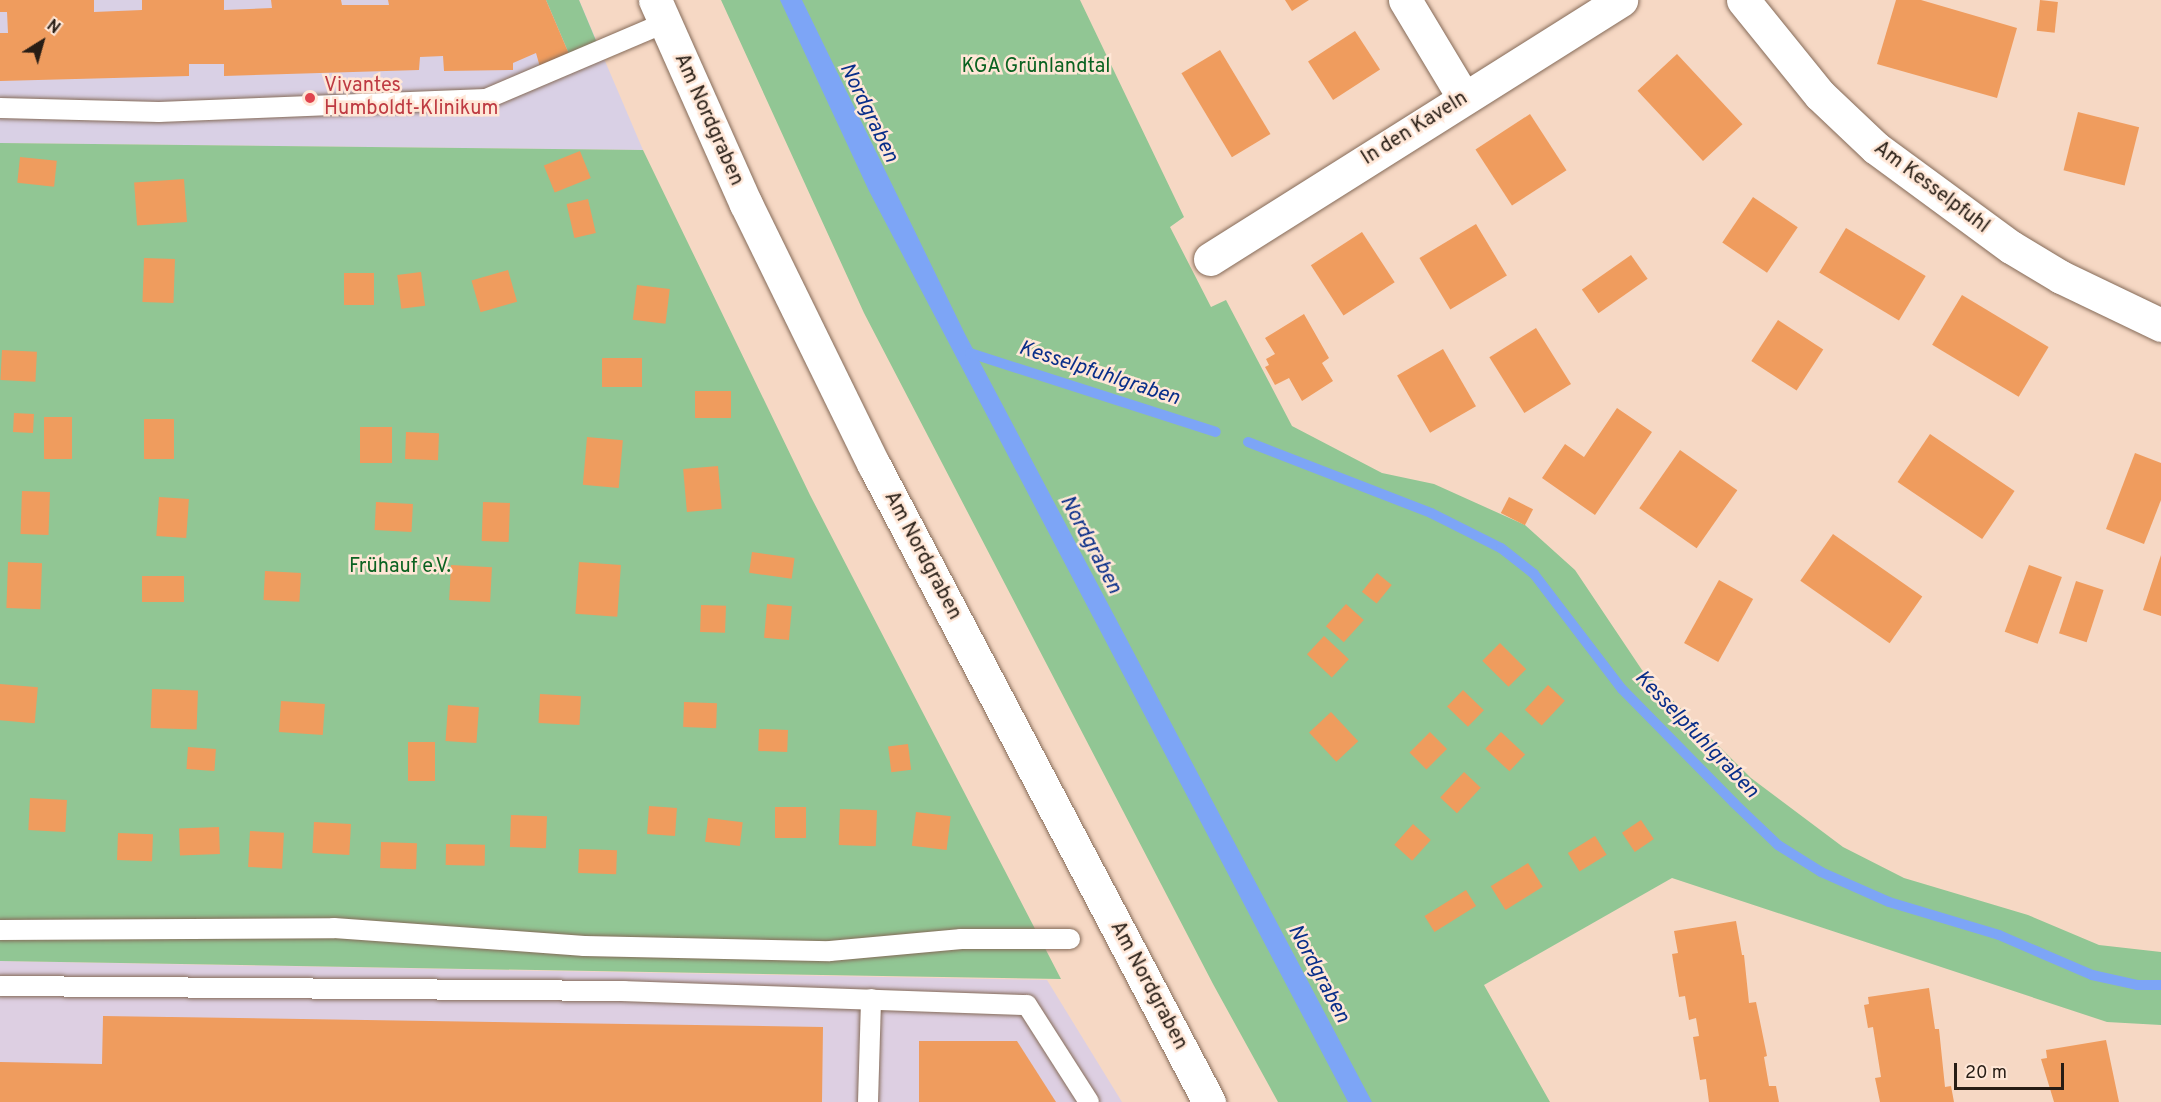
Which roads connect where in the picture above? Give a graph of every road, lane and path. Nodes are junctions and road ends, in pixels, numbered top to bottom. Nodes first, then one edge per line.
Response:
1 (1405, 0) edge
2 (1621, 0) edge
3 (1743, 0) edge
4 (660, 11) edge
5 (1464, 98) junction
6 (0, 108) edge
7 (1210, 259) dead end
8 (2161, 325) edge
9 (0, 930) edge
10 (1070, 939) dead end
11 (0, 986) edge
12 (871, 999) junction
13 (868, 1102) edge
14 (1089, 1102) edge
15 (1209, 1102) edge

1 - 5 street
2 - 5 street, In den Kaveln
3 - 8 street, Am Kesselpfuhl
4 - 6 lane
4 - 15 street, Am Nordgraben
5 - 7 street, In den Kaveln
9 - 10 lane
11 - 12 lane
12 - 13 lane
12 - 14 lane

